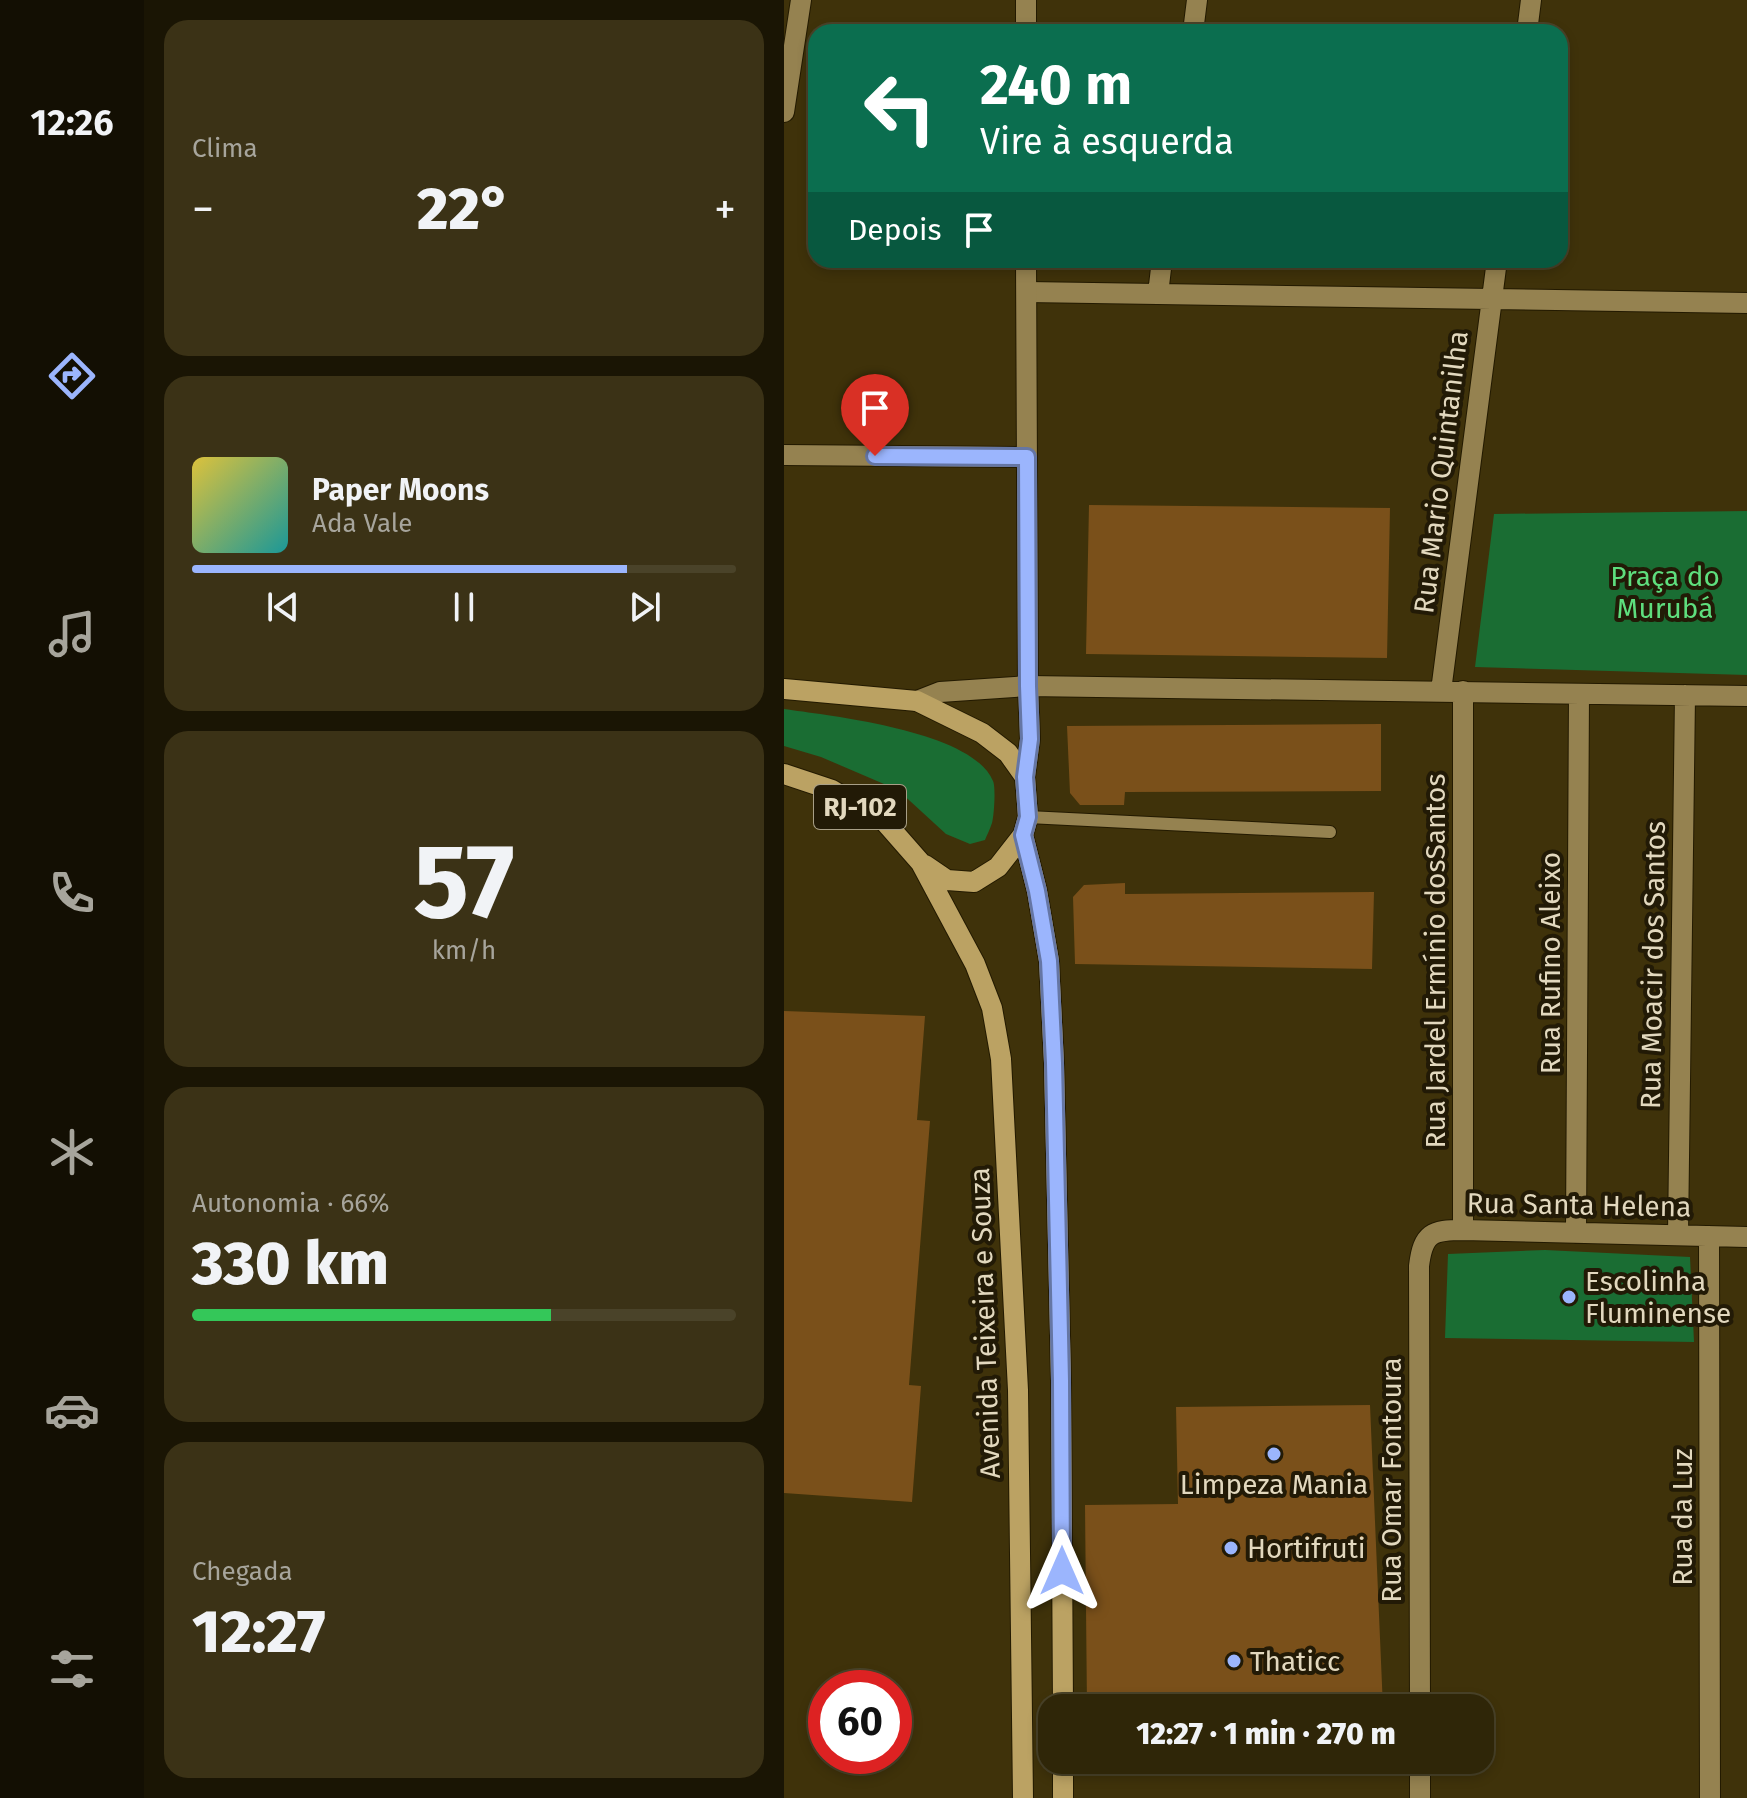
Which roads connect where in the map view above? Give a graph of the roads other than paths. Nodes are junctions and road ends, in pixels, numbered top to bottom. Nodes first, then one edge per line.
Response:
1 (801, 0) edge
2 (1026, 0) edge
3 (1197, 0) edge
4 (1531, 0) edge
5 (1026, 24) edge
6 (1194, 24) edge
7 (1528, 24) edge
8 (784, 112) edge
9 (1026, 268) edge
10 (1161, 268) edge
11 (1496, 268) edge
12 (1027, 292) junction
13 (1158, 294) junction
14 (1492, 299) junction
15 (1747, 303) edge
16 (784, 455) edge
17 (1027, 457) junction
18 (1028, 686) junction
19 (784, 689) edge
20 (1441, 691) junction
21 (1463, 691) junction
22 (1579, 694) junction
23 (1685, 695) junction
24 (1747, 696) edge
25 (917, 701) junction
26 (784, 774) edge
27 (1025, 777) junction
28 (1025, 826) junction
29 (1330, 832) dead end
30 (921, 863) junction
31 (1463, 1230) junction
32 (1576, 1233) junction
33 (1678, 1235) junction
34 (1709, 1236) junction
35 (1747, 1237) edge
36 (1421, 1251) joint
37 (1063, 1694) edge
38 (1420, 1694) edge
39 (1063, 1774) edge
40 (1420, 1774) edge
41 (1023, 1798) edge
42 (1063, 1798) edge
43 (1420, 1798) edge
44 (1710, 1798) edge

1 - 8 street
2 - 5 street
3 - 6 street
4 - 7 street
9 - 12 street
10 - 13 street
11 - 14 street, Rua Mario Quintanilha
12 - 13 street
12 - 17 street
13 - 14 street
14 - 15 street
14 - 20 street, Rua Mario Quintanilha
16 - 17 street
17 - 18 street
18 - 20 street
18 - 25 street
18 - 27 street
19 - 25 main road
20 - 21 street
21 - 22 street
21 - 31 street, Rua Jardel Ermínio dosSantos
22 - 23 street
22 - 32 street, Rua Rufino Aleixo
23 - 24 street
23 - 33 street, Rua Moacir dos Santos
25 - 27 main road
26 - 30 main road, RJ-102
27 - 28 main road
28 - 29 lane
28 - 30 main road
28 - 37 main road
30 - 41 main road, Avenida Teixeira e Souza / RJ-102
31 - 32 street, Rua Santa Helena
31 - 36 street, Rua Santa Helena
32 - 33 street, Rua Santa Helena
33 - 34 street, Rua Santa Helena
34 - 35 street, Rua Santa Helena
34 - 44 street, Rua da Luz
36 - 38 street, Rua Omar Fontoura
39 - 42 main road
40 - 43 street

